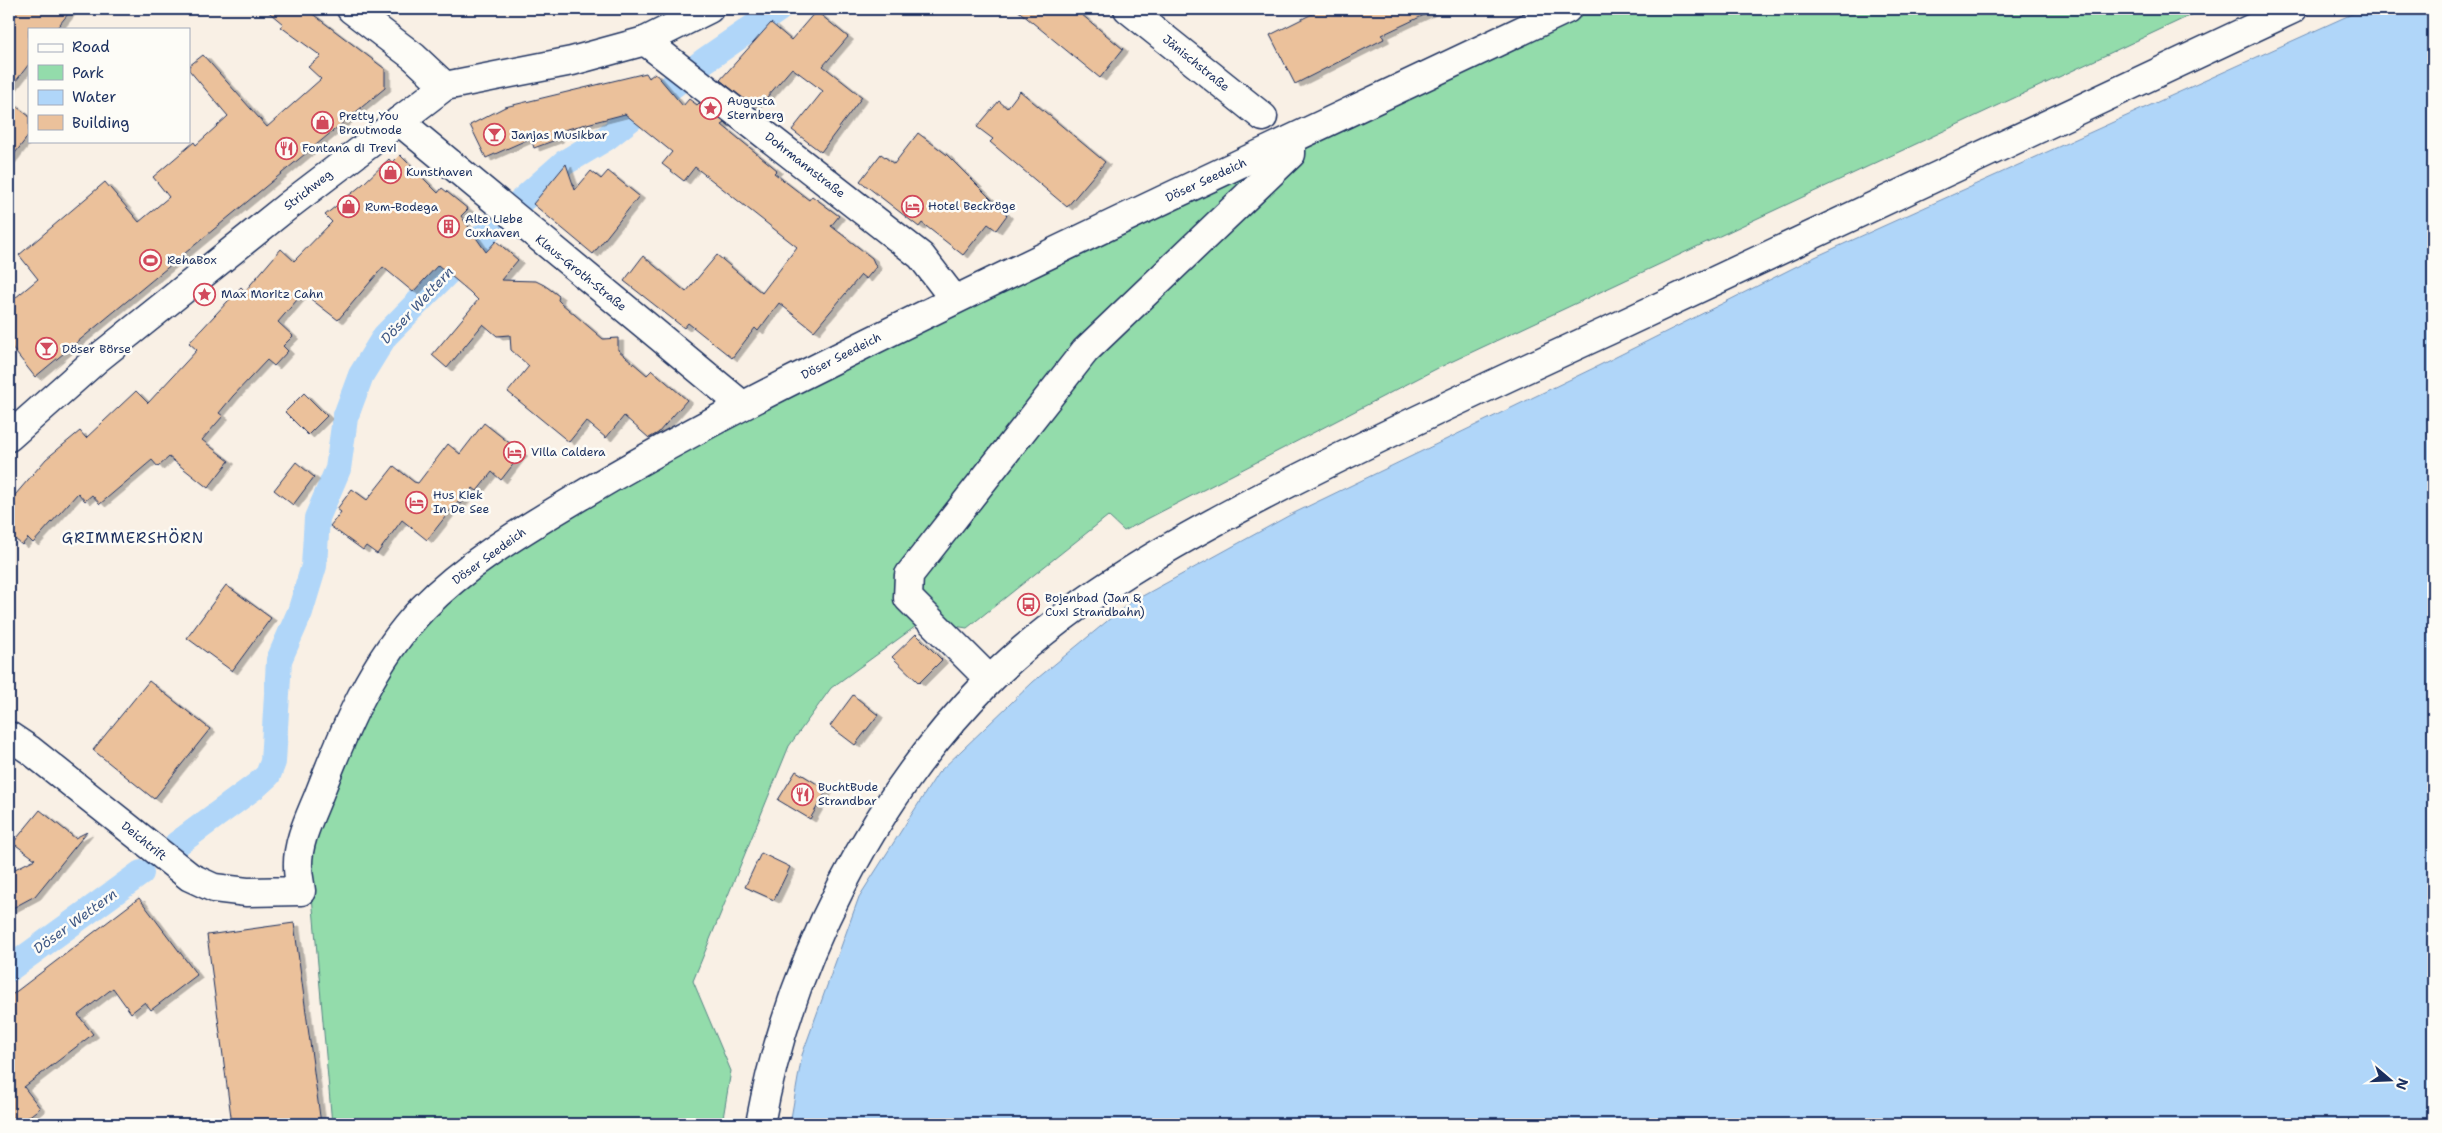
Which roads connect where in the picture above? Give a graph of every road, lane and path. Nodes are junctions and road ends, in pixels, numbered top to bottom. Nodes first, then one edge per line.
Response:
1 (351, 9) edge
2 (709, 9) edge
3 (1128, 9) edge
4 (1567, 9) edge
5 (2293, 9) edge
6 (645, 41) junction
7 (445, 86) junction
8 (1263, 117) dead end
9 (399, 121) junction
10 (1291, 140) junction
11 (954, 299) junction
12 (742, 405) junction
13 (9, 437) edge
14 (990, 680) junction
15 (9, 736) edge
16 (301, 891) joint
17 (760, 1124) edge

1 - 7 street
2 - 6 street, Strichweg
3 - 8 street, Jänischstraße
4 - 10 street, Döser Seedeich
5 - 14 street
6 - 7 street, Strichweg
6 - 11 street, Dohrmannstraße
7 - 9 street, Strichweg
9 - 12 street, Klaus-Groth-Straße
9 - 13 street, Strichweg
10 - 11 street, Döser Seedeich
10 - 14 street
11 - 12 street, Döser Seedeich
12 - 16 street, Döser Seedeich
14 - 17 street
15 - 16 street, Deichtrift

